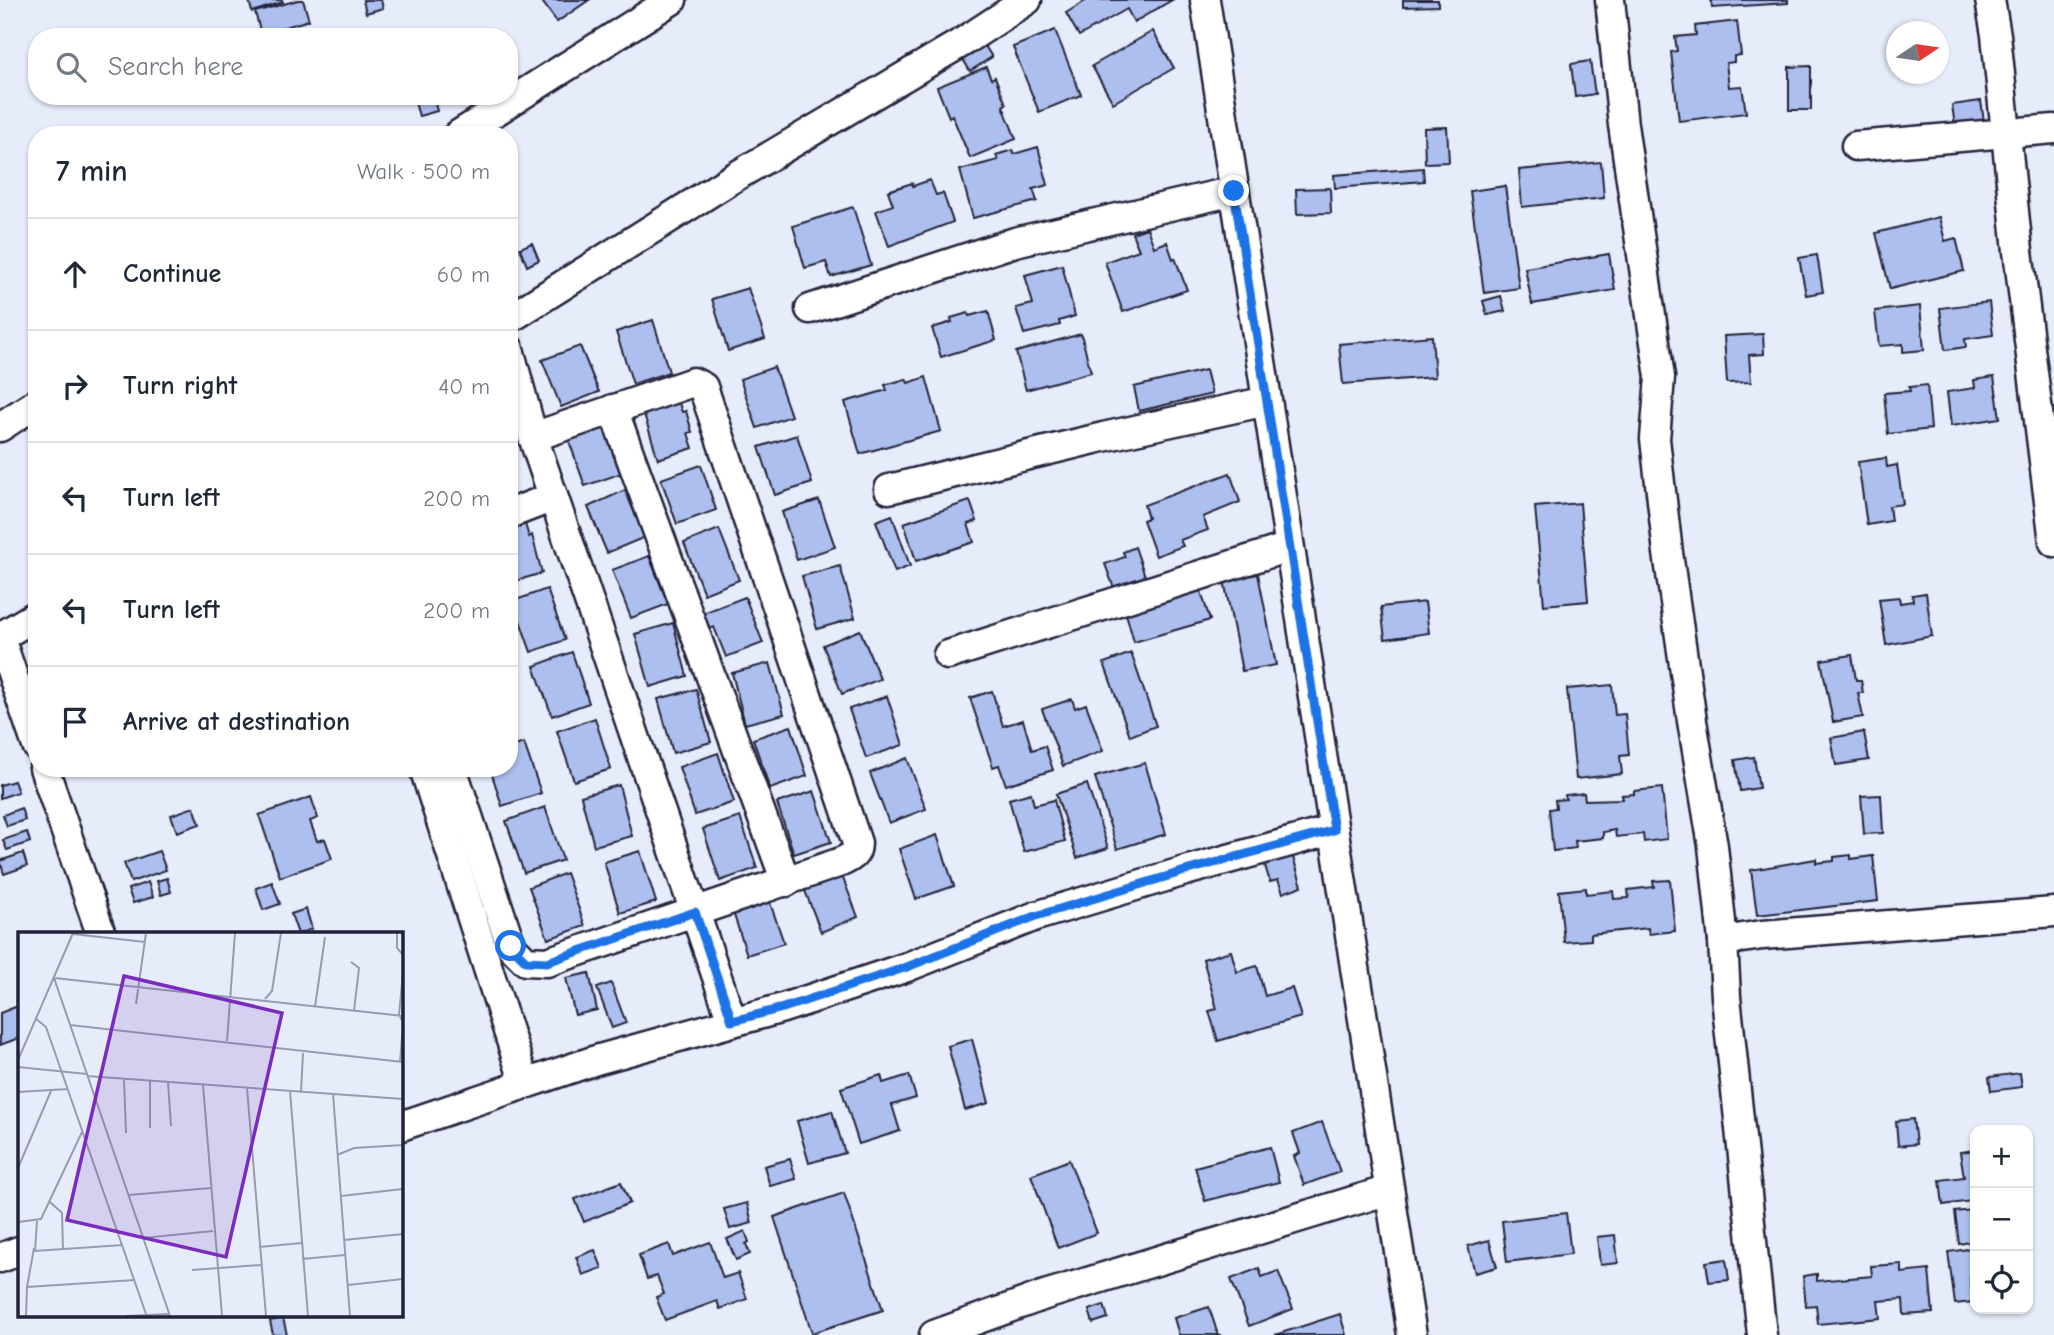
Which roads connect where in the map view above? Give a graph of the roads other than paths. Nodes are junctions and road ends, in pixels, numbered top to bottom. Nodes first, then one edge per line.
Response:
1 (672, 0) edge
2 (1027, 0) edge
3 (1205, 0) edge
4 (1610, 0) edge
5 (1990, 0) edge
6 (518, 97) edge
7 (506, 105) edge
8 (472, 126) edge
9 (2054, 128) edge
10 (2007, 134) junction
11 (1856, 146) dead end
12 (1234, 191) junction
13 (810, 309) dead end
14 (518, 313) edge
15 (518, 382) edge
16 (1267, 401) junction
17 (28, 409) edge
18 (613, 409) junction
19 (0, 427) edge
20 (533, 438) junction
21 (889, 489) dead end
22 (553, 497) junction
23 (518, 511) edge
24 (2054, 542) edge
25 (1289, 547) junction
26 (28, 621) edge
27 (0, 638) edge
28 (948, 655) dead end
29 (28, 720) edge
30 (47, 777) edge
31 (427, 777) edge
32 (455, 777) edge
33 (1334, 830) junction
34 (786, 882) junction
35 (695, 912) junction
36 (2054, 912) edge
37 (100, 932) edge
38 (1723, 941) junction
39 (732, 1021) junction
40 (525, 1084) junction
41 (402, 1126) edge
42 (1389, 1190) junction
43 (18, 1251) edge
44 (0, 1258) edge
45 (934, 1335) edge
46 (1412, 1335) edge
47 (1762, 1335) edge

1 - 6 street
2 - 14 street
3 - 12 street
4 - 38 street
5 - 10 street
7 - 8 street
9 - 10 street
10 - 11 street
10 - 24 street
12 - 13 street
12 - 16 street
15 - 20 street
16 - 21 street
16 - 25 street
17 - 19 street
18 - 20 street
18 - 34 street
18 - 34 street
20 - 22 street
22 - 23 street
22 - 35 street
25 - 28 street
25 - 33 street
26 - 27 street
27 - 29 street
30 - 37 street
31 - 40 street
32 - 35 street
33 - 39 street
33 - 42 street
34 - 35 street
35 - 39 street
36 - 38 street
38 - 47 street
39 - 40 street
40 - 41 street
42 - 45 street
42 - 46 street
43 - 44 street

